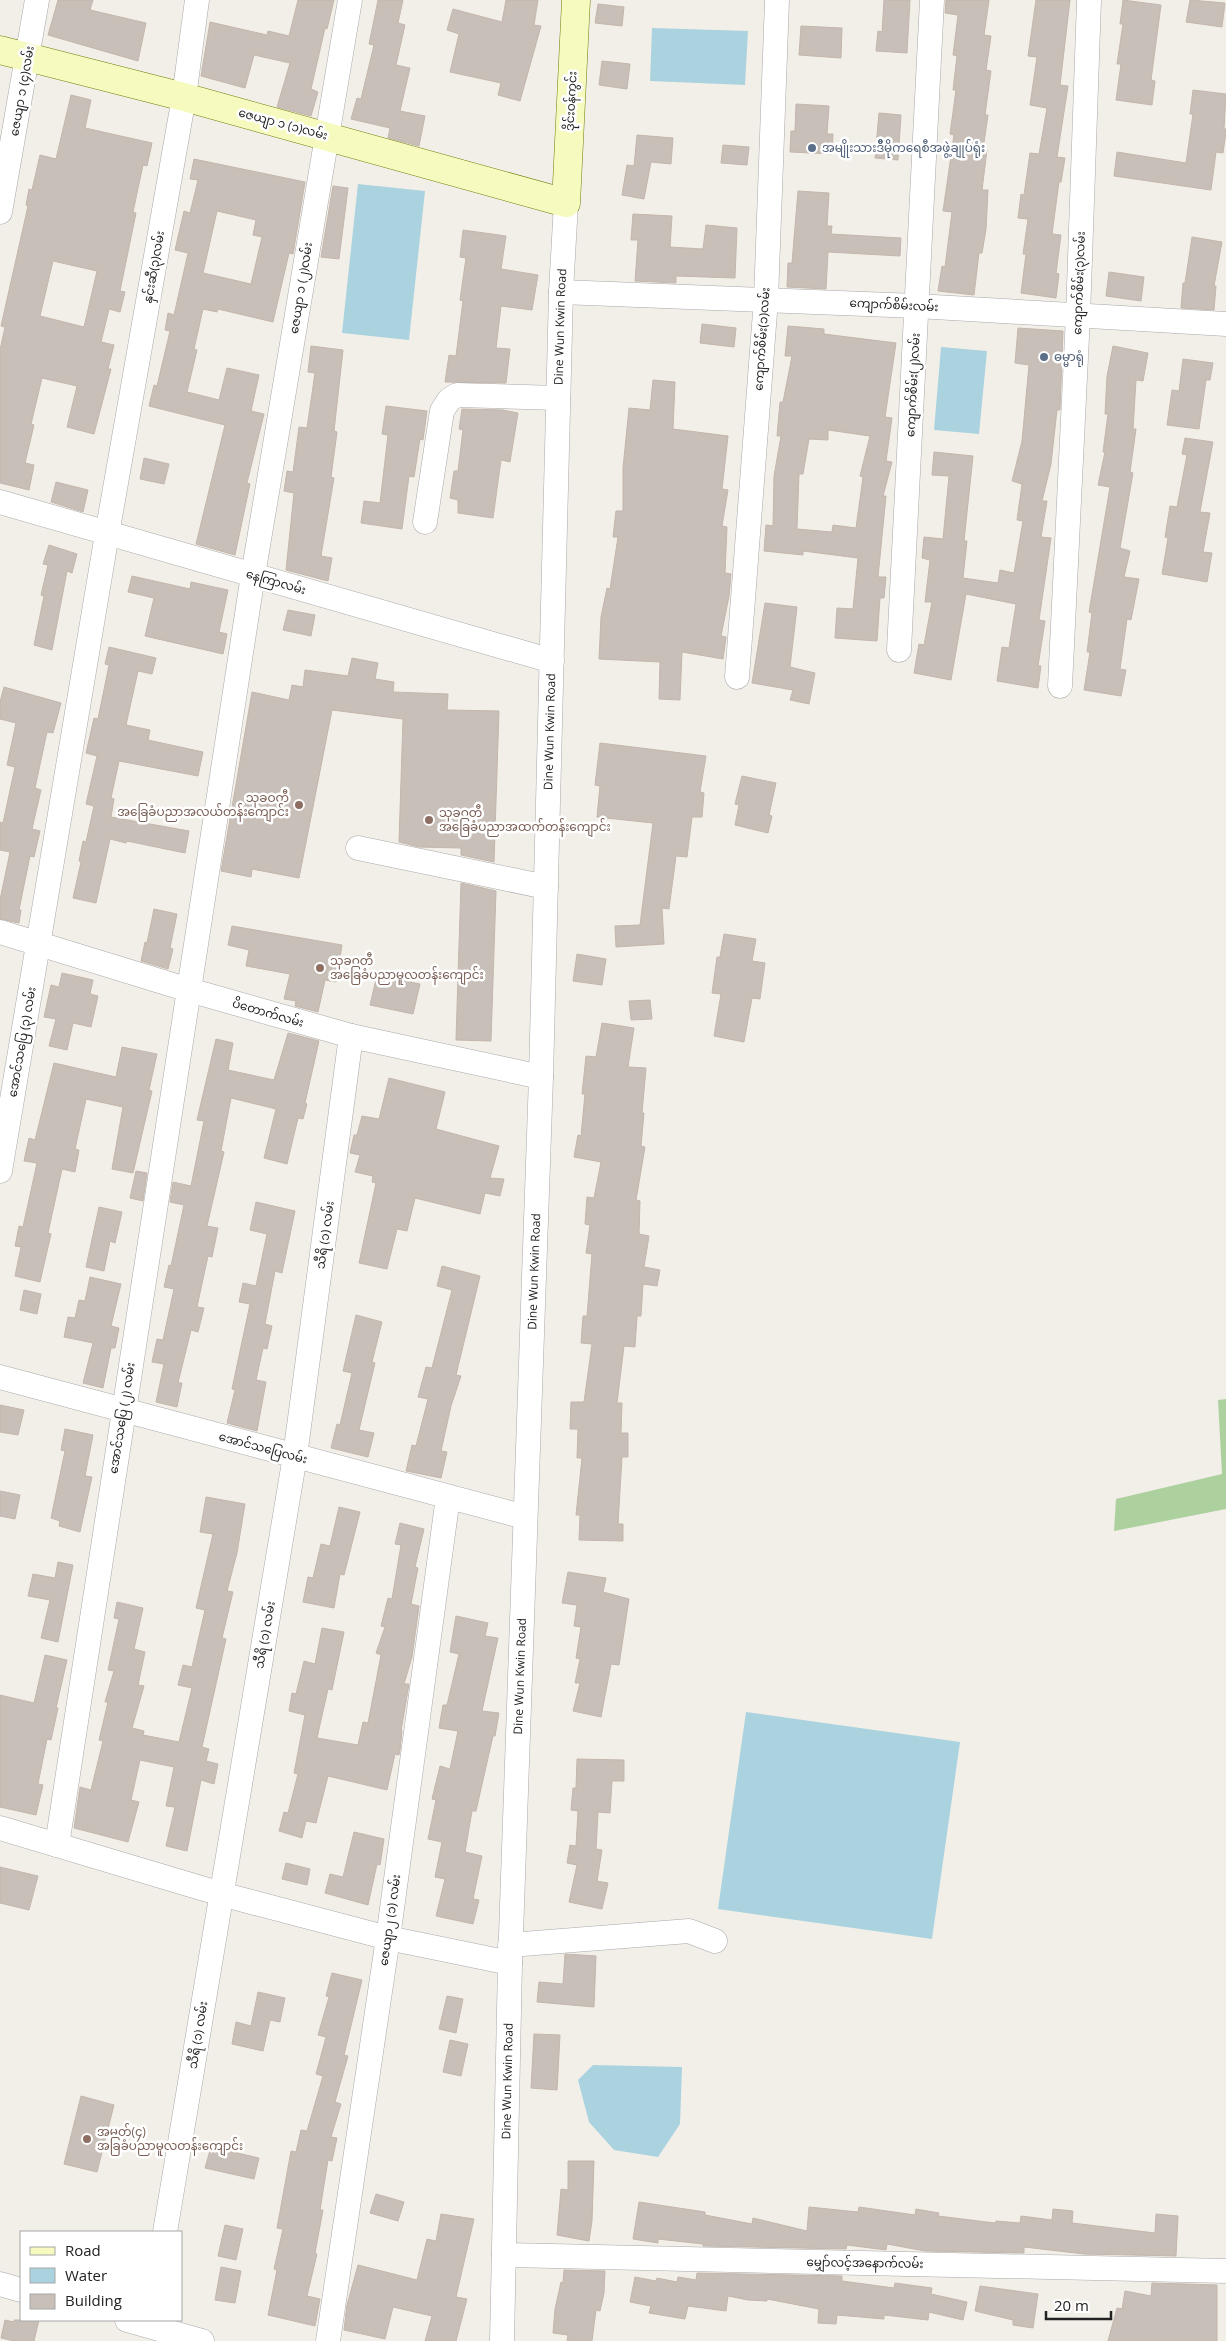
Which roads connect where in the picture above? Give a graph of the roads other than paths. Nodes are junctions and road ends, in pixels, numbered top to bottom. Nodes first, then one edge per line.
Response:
1 (37, 0) edge
2 (198, 0) edge
3 (350, 0) edge
4 (576, 0) edge
5 (776, 0) edge
6 (932, 0) edge
7 (1089, 0) edge
8 (0, 50) edge
9 (28, 57) junction
10 (184, 97) junction
11 (327, 136) junction
12 (566, 203) junction
13 (0, 212) edge
14 (561, 292) junction
15 (766, 299) junction
16 (917, 306) junction
17 (1078, 316) junction
18 (1226, 324) edge
19 (558, 398) junction
20 (0, 502) edge
21 (425, 522) dead end
22 (107, 534) junction
23 (253, 575) junction
24 (899, 650) dead end
25 (552, 661) junction
26 (737, 677) dead end
27 (1060, 686) dead end
28 (358, 848) dead end
29 (546, 887) junction
30 (0, 932) edge
31 (39, 942) junction
32 (189, 990) junction
33 (351, 1036) junction
34 (541, 1077) junction
35 (0, 1170) edge
36 (0, 1377) edge
37 (123, 1410) junction
38 (295, 1456) junction
39 (448, 1498) junction
40 (525, 1517) junction
41 (0, 1828) edge
42 (57, 1845) junction
43 (221, 1894) junction
44 (388, 1938) junction
45 (715, 1941) dead end
46 (510, 1954) junction
47 (165, 2231) edge
48 (504, 2255) junction
49 (1226, 2271) edge
50 (0, 2284) edge
51 (20, 2290) edge
52 (130, 2321) edge
53 (150, 2329) edge
54 (202, 2341) edge
55 (328, 2341) edge
56 (502, 2341) edge

1 - 9 street, ဇေယျာ ၁ (၄)လမ်း
2 - 10 street, နှင်းဆီ(၃)လမ်း
3 - 11 street, ဇေယျာ ၁ (၂)လမ်း
4 - 12 street, ဒိုင်းဝန်ကွင်း
5 - 15 street, ကျောက်စိမ်း(၁)လမ်း
6 - 16 street, ကျောက်စိမ်း(၂)လမ်း
7 - 17 street, ကျောက်စိမ်း(၃)လမ်း
8 - 9 street, ဇေယျာ ၁ (၁)လမ်း
9 - 10 street, ဇေယျာ ၁ (၁)လမ်း
9 - 13 street, ဇေယျာ ၁ (၄)လမ်း
10 - 11 street, ဇေယျာ ၁ (၁)လမ်း
10 - 22 street, နှင်းဆီ(၃)လမ်း
11 - 12 street, ဇေယျာ ၁ (၁)လမ်း
11 - 23 street, ဇေယျာ ၁ (၂)လမ်း
12 - 14 street, Dine Wun Kwin Road
14 - 15 street, ကျောက်စိမ်းလမ်း
14 - 19 street, Dine Wun Kwin Road
15 - 16 street, ကျောက်စိမ်းလမ်း
15 - 26 street, ကျောက်စိမ်း(၁)လမ်း
16 - 17 street, ကျောက်စိမ်းလမ်း
16 - 24 street, ကျောက်စိမ်း(၂)လမ်း
17 - 18 street, ကျောက်စိမ်းလမ်း
17 - 27 street, ကျောက်စိမ်း(၃)လမ်း
19 - 21 street
19 - 25 street, Dine Wun Kwin Road
20 - 22 street, နေကြာလမ်း
22 - 23 street, နေကြာလမ်း
22 - 31 street, နှင်းဆီ(၃)လမ်း
23 - 25 street, နေကြာလမ်း
23 - 32 street, ဇေယျာ ၁ (၂)လမ်း
25 - 29 street, Dine Wun Kwin Road
28 - 29 street
29 - 34 street, Dine Wun Kwin Road
30 - 31 street, ပိတောက်လမ်း
31 - 32 street, ပိတောက်လမ်း
31 - 35 street, အောင်သပြေ (၃) လမ်း
32 - 33 street, ပိတောက်လမ်း
32 - 37 street, အောင်သပြေ (၂) လမ်း
33 - 34 street, ပိတောက်လမ်း
33 - 38 street, သီရိ (၁) လမ်း
34 - 40 street, Dine Wun Kwin Road
36 - 37 street, အောင်သပြေလမ်း
37 - 38 street, အောင်သပြေလမ်း
37 - 42 street, အောင်သပြေ (၂) လမ်း
38 - 39 street, အောင်သပြေလမ်း
38 - 43 street, သီရိ (၁) လမ်း
39 - 40 street, အောင်သပြေလမ်း
39 - 44 street, ဇေယျာ၂ (၁) လမ်း
40 - 46 street, Dine Wun Kwin Road
41 - 42 street
42 - 43 street
43 - 44 street
43 - 47 street, သီရိ (၁) လမ်း
44 - 46 street
44 - 55 street, ဇေယျာ၂ (၁) လမ်း
45 - 46 street
46 - 48 street, Dine Wun Kwin Road
48 - 49 street, မျှော်လင့်အနောက်လမ်း
48 - 56 street, Dine Wun Kwin Road
50 - 51 street
52 - 53 street
53 - 54 street

